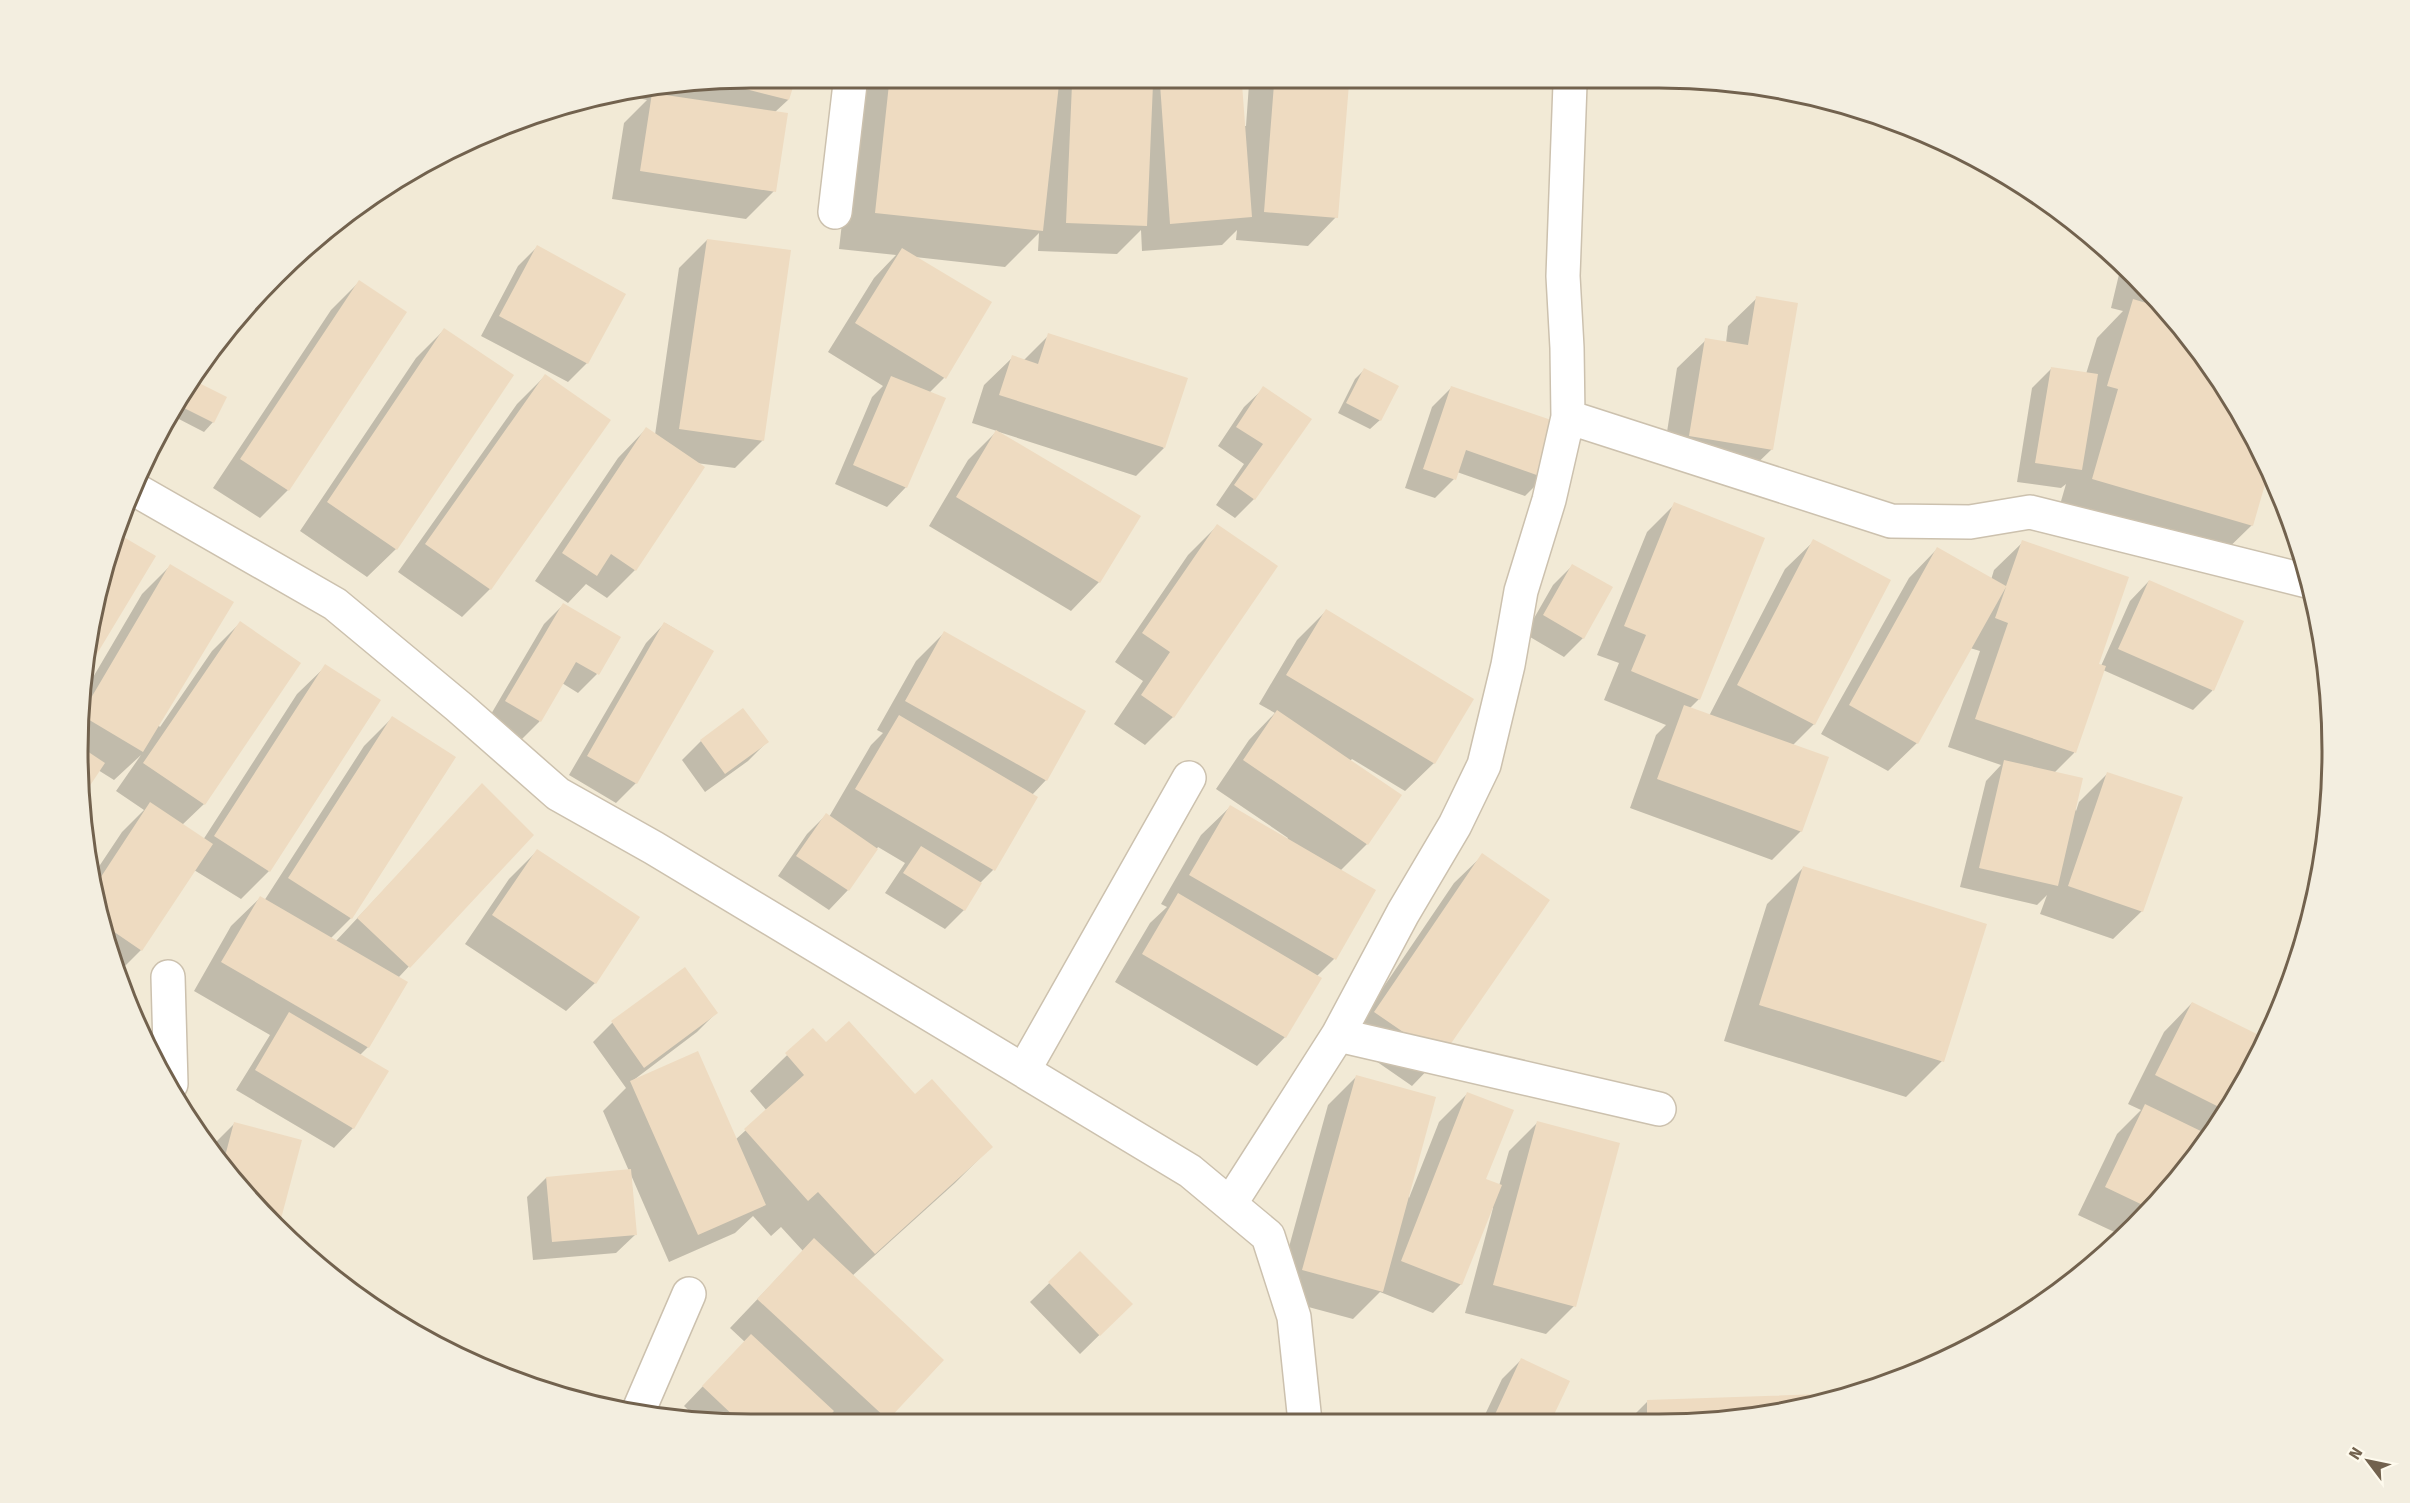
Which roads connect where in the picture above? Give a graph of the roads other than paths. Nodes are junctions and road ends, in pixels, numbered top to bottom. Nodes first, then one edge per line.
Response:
1 (850, 88) edge
2 (1570, 88) edge
3 (835, 212) dead end
4 (1568, 417) junction
5 (141, 493) edge
6 (2298, 578) edge
7 (1189, 778) dead end
8 (168, 977) dead end
9 (1338, 1035) junction
10 (1023, 1070) junction
11 (171, 1071) edge
12 (1659, 1109) dead end
13 (1230, 1204) junction
14 (689, 1294) dead end
15 (641, 1405) edge
16 (1304, 1414) edge

1 - 3 street
2 - 4 street
4 - 6 street
4 - 9 street
5 - 10 street
7 - 10 street
8 - 11 street
9 - 12 street
9 - 13 street
10 - 13 street
13 - 16 street
14 - 15 street

